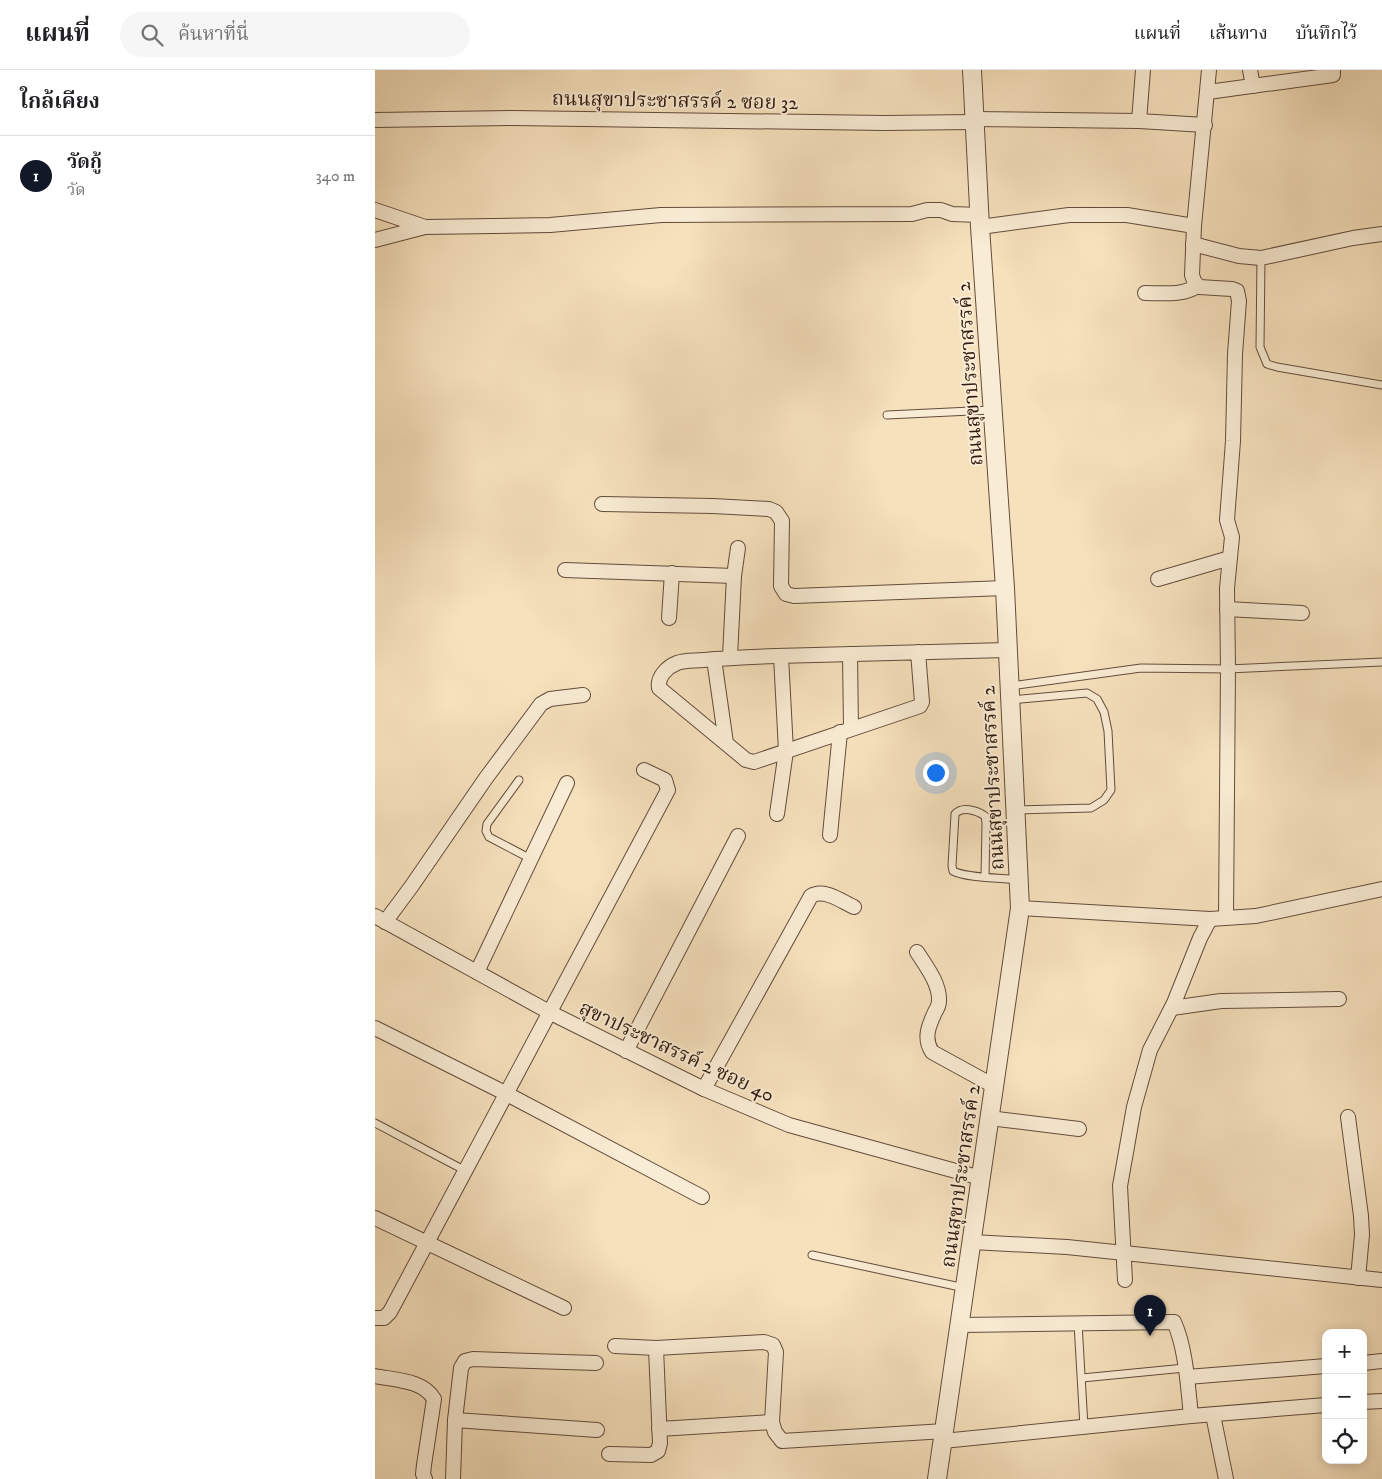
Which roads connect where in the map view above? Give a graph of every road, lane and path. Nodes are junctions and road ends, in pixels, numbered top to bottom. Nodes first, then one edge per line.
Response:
1 (971, 70) edge
2 (1143, 70) edge
3 (1209, 70) edge
4 (1250, 70) edge
5 (1333, 70) edge
6 (1289, 75) edge
7 (1253, 86) junction
8 (1208, 92) junction
9 (375, 120) edge
10 (973, 120) junction
11 (1139, 121) junction
12 (1205, 125) junction
13 (375, 210) edge
14 (980, 221) junction
15 (1194, 226) junction
16 (425, 227) junction
17 (1382, 234) edge
18 (375, 240) edge
19 (1193, 244) junction
20 (1261, 258) junction
21 (1197, 286) junction
22 (1145, 293) dead end
23 (1382, 385) edge
24 (992, 410) junction
25 (887, 414) dead end
26 (602, 504) dead end
27 (738, 548) dead end
28 (1230, 558) junction
29 (565, 570) dead end
30 (673, 573) junction
31 (734, 576) junction
32 (1158, 579) dead end
33 (1005, 588) junction
34 (1227, 609) junction
35 (1302, 613) dead end
36 (669, 618) dead end
37 (1007, 650) junction
38 (918, 652) junction
39 (850, 654) junction
40 (781, 656) junction
41 (730, 658) junction
42 (714, 659) junction
43 (1382, 662) edge
44 (1228, 669) junction
45 (1010, 693) junction
46 (583, 695) dead end
47 (845, 730) junction
48 (726, 743) junction
49 (785, 751) junction
50 (644, 770) dead end
51 (519, 780) dead end
52 (567, 783) dead end
53 (1016, 810) junction
54 (777, 814) dead end
55 (830, 835) dead end
56 (738, 836) dead end
57 (531, 859) junction
58 (985, 877) junction
59 (1019, 880) junction
60 (1382, 890) edge
61 (854, 907) dead end
62 (1020, 908) junction
63 (1227, 917) junction
64 (380, 919) edge
65 (1210, 919) junction
66 (917, 952) dead end
67 (477, 972) junction
68 (1339, 1000) dead end
69 (1172, 1008) junction
70 (549, 1012) junction
71 (375, 1028) edge
72 (626, 1051) junction
73 (994, 1086) junction
74 (704, 1090) junction
75 (505, 1093) junction
76 (1348, 1117) dead end
77 (989, 1118) junction
78 (375, 1123) edge
79 (1079, 1129) dead end
80 (464, 1170) junction
81 (981, 1178) junction
82 (703, 1197) dead end
83 (375, 1218) edge
84 (972, 1242) junction
85 (425, 1243) junction
86 (1124, 1254) junction
87 (812, 1255) dead end
88 (1359, 1278) junction
89 (1125, 1280) dead end
90 (1382, 1280) edge
91 (965, 1288) junction
92 (564, 1308) dead end
93 (375, 1318) edge
94 (1078, 1322) junction
95 (960, 1324) junction
96 (615, 1346) dead end
97 (656, 1348) junction
98 (1382, 1361) edge
99 (1367, 1363) edge
100 (596, 1364) dead end
101 (1322, 1366) edge
102 (1186, 1373) junction
103 (375, 1376) edge
104 (1082, 1378) junction
105 (1382, 1401) edge
106 (1367, 1402) edge
107 (1322, 1405) edge
108 (1213, 1415) junction
109 (1191, 1416) junction
110 (455, 1420) junction
111 (772, 1422) junction
112 (1084, 1427) junction
113 (659, 1429) junction
114 (597, 1430) dead end
115 (944, 1436) junction
116 (609, 1454) dead end
117 (425, 1479) edge
118 (453, 1479) edge
119 (937, 1479) edge
120 (1227, 1479) edge

1 - 10 street, ถนนสุขาประชาสรรค์ 2
2 - 11 street
3 - 8 street
4 - 7 street
5 - 6 street
6 - 7 street
7 - 8 street
8 - 12 street
9 - 10 street, ถนนสุขาประชาสรรค์ 2 ซอย 32
10 - 11 street, ถนนสุขาประชาสรรค์ 2 ซอย 32
10 - 14 street, ถนนสุขาประชาสรรค์ 2
11 - 12 street, ถนนสุขาประชาสรรค์ 2 ซอย 32
12 - 15 street
13 - 16 street
14 - 15 street
14 - 16 street
14 - 24 street, ถนนสุขาประชาสรรค์ 2
15 - 19 street
16 - 18 street
17 - 20 street
19 - 20 street
19 - 21 street
20 - 23 lane
21 - 22 street
21 - 28 street
24 - 25 lane
24 - 33 street, ถนนสุขาประชาสรรค์ 2
26 - 33 street
27 - 31 street
28 - 32 street
28 - 34 street
29 - 30 street
30 - 31 street
30 - 36 street
31 - 41 street
33 - 37 street, ถนนสุขาประชาสรรค์ 2
34 - 35 street
34 - 44 street
37 - 38 street
37 - 45 street, ถนนสุขาประชาสรรค์ 2
38 - 39 street
38 - 47 street
39 - 40 street
39 - 47 street
40 - 41 street
40 - 49 street
41 - 42 street
42 - 48 street
42 - 48 street
43 - 44 lane
44 - 45 lane
44 - 63 street
45 - 53 street, ถนนสุขาประชาสรรค์ 2
45 - 53 lane
46 - 64 street
47 - 49 street
47 - 55 street
48 - 49 street
49 - 54 street
50 - 70 street
51 - 57 lane
52 - 57 street
53 - 59 street, ถนนสุขาประชาสรรค์ 2
56 - 72 street
57 - 67 street
58 - 58 lane
58 - 59 lane
59 - 62 street, ถนนสุขาประชาสรรค์ 2
60 - 63 street
61 - 74 street
62 - 65 street
62 - 73 street, ถนนสุขาประชาสรรค์ 2
63 - 65 street
64 - 67 street, สุขาประชาสรรค์ 2 ซอย 40
65 - 69 street
66 - 73 street
67 - 70 street, สุขาประชาสรรค์ 2 ซอย 40
68 - 69 street
69 - 86 street
70 - 72 street, สุขาประชาสรรค์ 2 ซอย 40
70 - 75 street
71 - 75 street
72 - 74 street, สุขาประชาสรรค์ 2 ซอย 40
73 - 77 street, ถนนสุขาประชาสรรค์ 2
74 - 81 street, สุขาประชาสรรค์ 2 ซอย 40
75 - 80 street
75 - 82 street
76 - 88 street
77 - 79 street
77 - 81 street, ถนนสุขาประชาสรรค์ 2
78 - 80 lane
80 - 85 street
81 - 84 street, ถนนสุขาประชาสรรค์ 2
83 - 85 street
84 - 86 street
84 - 91 street, ถนนสุขาประชาสรรค์ 2
85 - 92 street
85 - 93 street
86 - 88 street
86 - 89 street
87 - 91 lane
88 - 90 street
91 - 95 street, ถนนสุขาประชาสรรค์ 2
94 - 95 street
94 - 102 street
94 - 104 lane
95 - 115 street, ถนนสุขาประชาสรรค์ 2
96 - 97 street
97 - 111 street
97 - 113 street
98 - 99 street
100 - 110 street
101 - 102 street
102 - 104 lane
102 - 109 street
103 - 117 street
104 - 112 lane
105 - 106 street
107 - 108 street
108 - 109 street
108 - 120 street
109 - 112 street
110 - 114 street
110 - 118 street
111 - 113 street
111 - 115 street
112 - 115 street
113 - 116 street
115 - 119 street, ถนนสุขาประชาสรรค์ 2

